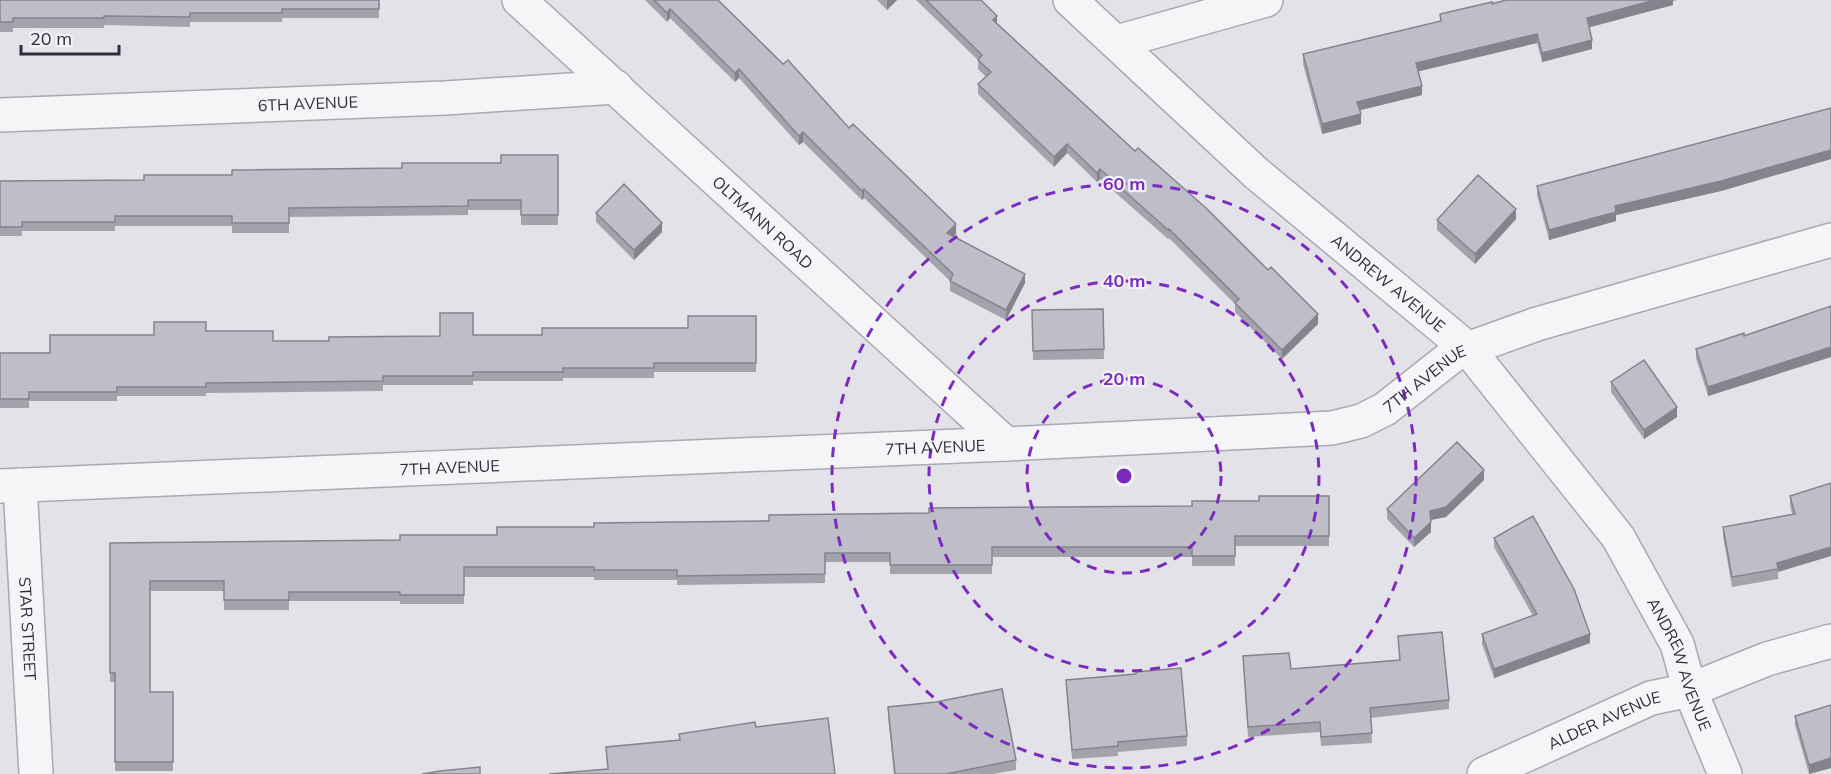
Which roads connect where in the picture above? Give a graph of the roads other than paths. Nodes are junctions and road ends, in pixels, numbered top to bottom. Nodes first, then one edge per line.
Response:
1 (519, 0) edge
2 (1070, 0) edge
3 (1266, 0) edge
4 (1117, 42) junction
5 (616, 87) junction
6 (0, 115) edge
7 (1831, 240) edge
8 (1468, 349) junction
9 (1006, 444) junction
10 (10, 485) edge
11 (1831, 641) edge
12 (1690, 690) junction
13 (36, 774) edge
14 (1484, 774) edge
15 (1725, 774) edge

1 - 5 street, OLTMANN ROAD
2 - 4 street, ANDREW AVENUE
3 - 4 street
4 - 8 street, ANDREW AVENUE
5 - 6 street, 6TH AVENUE
5 - 9 street, OLTMANN ROAD
7 - 8 street, 7TH AVENUE
8 - 9 street, 7TH AVENUE
8 - 12 street, ANDREW AVENUE
9 - 10 street, 7TH AVENUE
10 - 13 street, STAR STREET
11 - 12 street, ALDER AVENUE
12 - 14 street, ALDER AVENUE
12 - 15 street, ANDREW AVENUE

